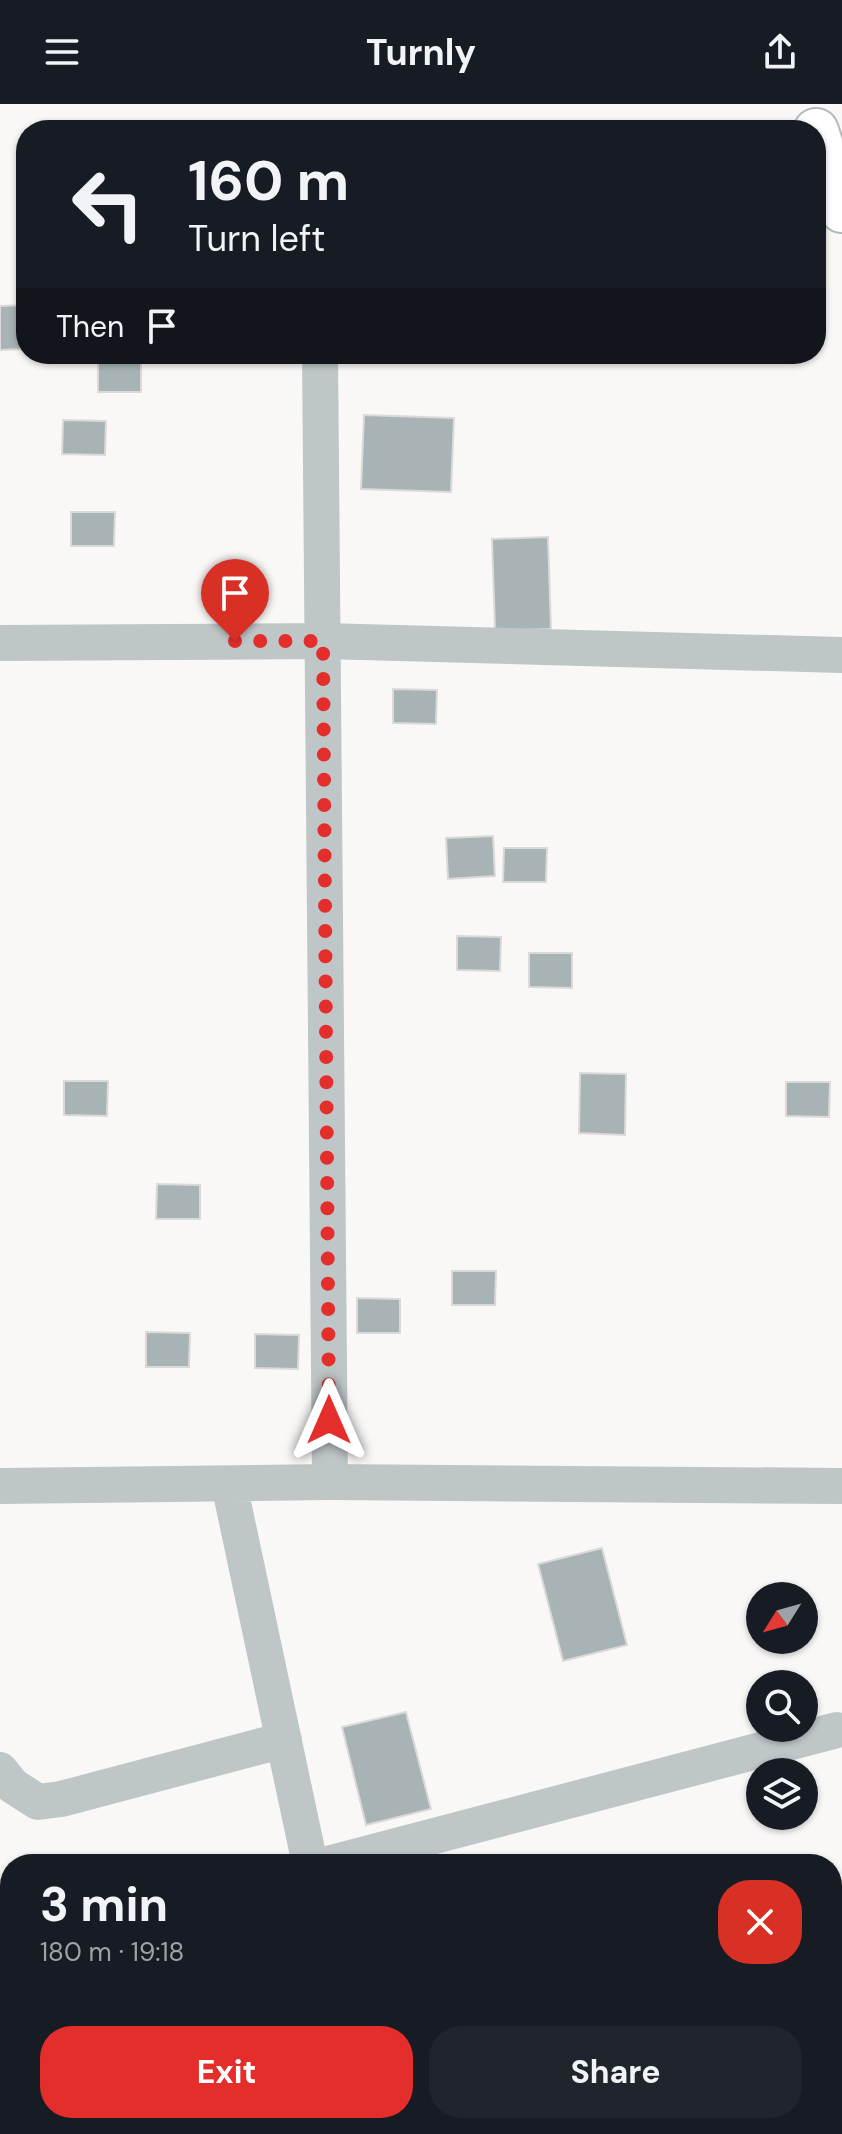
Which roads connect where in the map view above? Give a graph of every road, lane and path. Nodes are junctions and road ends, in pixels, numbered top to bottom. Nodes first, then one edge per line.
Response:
1 (826, 161) edge
2 (842, 210) edge
3 (320, 364) edge
4 (323, 641) junction
5 (0, 643) edge
6 (842, 655) edge
7 (330, 1482) junction
8 (229, 1484) junction
9 (0, 1486) edge
10 (842, 1486) edge
11 (837, 1730) dead end
12 (284, 1740) junction
13 (0, 1770) edge
14 (308, 1854) edge
15 (366, 1854) edge

1 - 2 street
3 - 4 street
4 - 5 street
4 - 6 street
4 - 7 street
7 - 8 street
7 - 10 street
8 - 9 street
8 - 12 street
11 - 15 street
12 - 13 street
12 - 14 street

